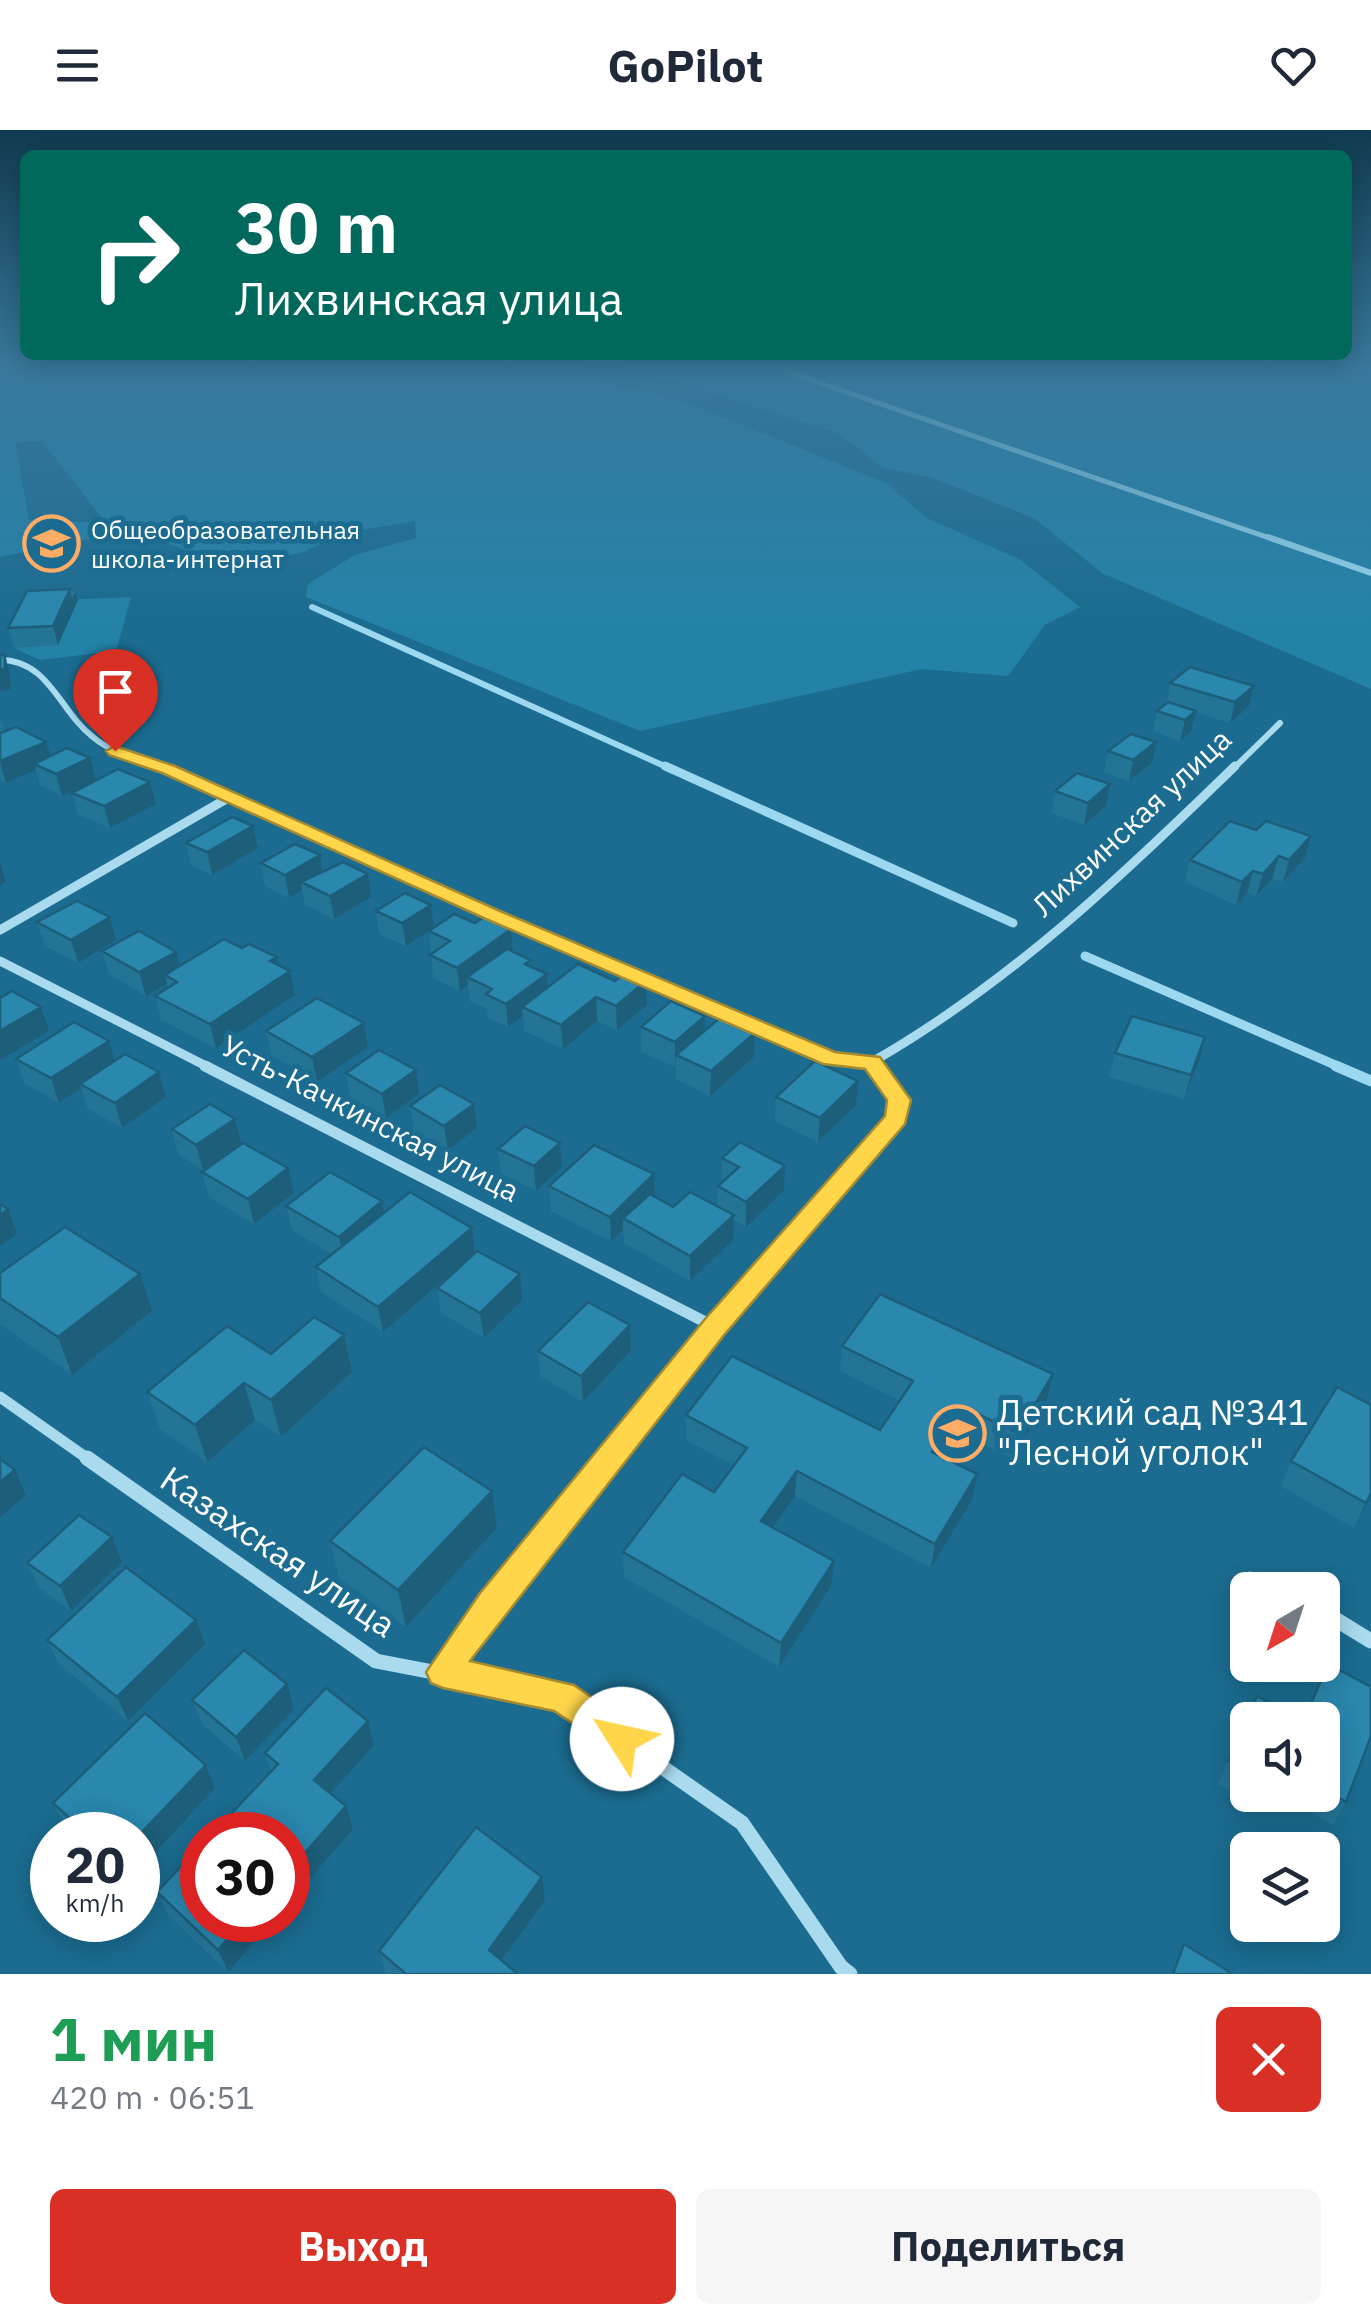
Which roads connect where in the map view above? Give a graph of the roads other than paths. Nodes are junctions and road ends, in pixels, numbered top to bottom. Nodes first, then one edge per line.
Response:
1 (0, 660) edge
2 (1280, 723) dead end
3 (228, 798) junction
4 (0, 930) edge
5 (0, 960) edge
6 (872, 1062) junction
7 (715, 1326) junction
8 (0, 1396) edge
9 (1340, 1622) edge
10 (1371, 1640) edge
11 (443, 1672) junction
12 (842, 1972) edge

1 - 3 street
2 - 6 street, Лихвинская улица
3 - 4 street
3 - 6 street
5 - 7 street, Усть-Качкинская улица
6 - 7 street
7 - 11 street
8 - 11 street, Казахская улица
9 - 10 street
11 - 12 street, Казахская улица

